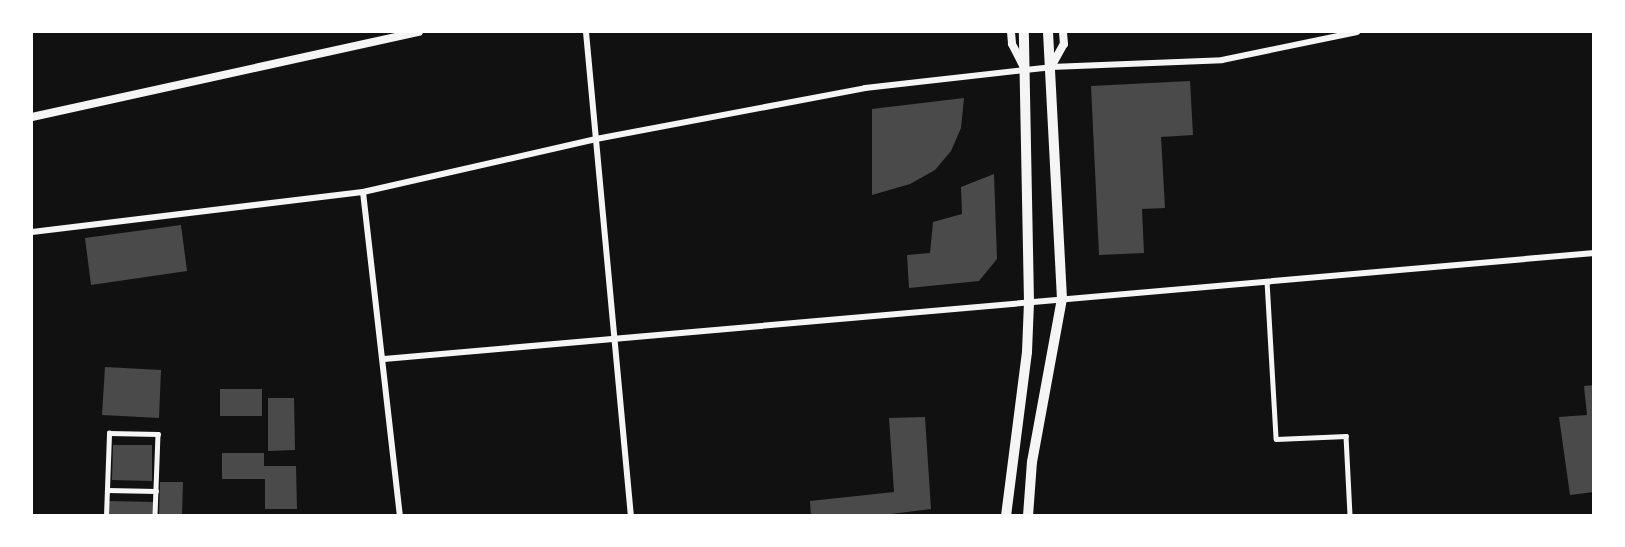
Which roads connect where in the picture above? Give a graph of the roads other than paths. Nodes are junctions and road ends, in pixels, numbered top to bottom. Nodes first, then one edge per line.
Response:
1 (419, 32) edge
2 (586, 32) edge
3 (1011, 32) edge
4 (1024, 32) edge
5 (1048, 32) edge
6 (1063, 32) edge
7 (1357, 32) edge
8 (1051, 68) junction
9 (1025, 70) junction
10 (32, 117) edge
11 (596, 139) junction
12 (363, 192) junction
13 (32, 232) edge
14 (1594, 253) edge
15 (1267, 281) junction
16 (1062, 299) junction
17 (1029, 302) junction
18 (614, 338) junction
19 (384, 359) junction
20 (107, 490) junction
21 (156, 491) junction
22 (106, 516) edge
23 (155, 516) edge
24 (400, 516) edge
25 (631, 516) edge
26 (1006, 516) edge
27 (1028, 516) edge
28 (1350, 516) edge

1 - 10 street
2 - 11 street
3 - 9 street
4 - 9 main road
5 - 8 main road
6 - 8 street
7 - 8 street
8 - 9 street
8 - 16 main road
9 - 11 street
9 - 17 main road
11 - 12 street
11 - 18 street
12 - 13 street
12 - 19 street
14 - 15 street
15 - 16 street
15 - 28 street
16 - 17 street
16 - 27 main road
17 - 18 street
17 - 26 main road
18 - 19 street
18 - 25 street
19 - 24 street
20 - 21 street
20 - 21 street
20 - 22 street
21 - 23 street

